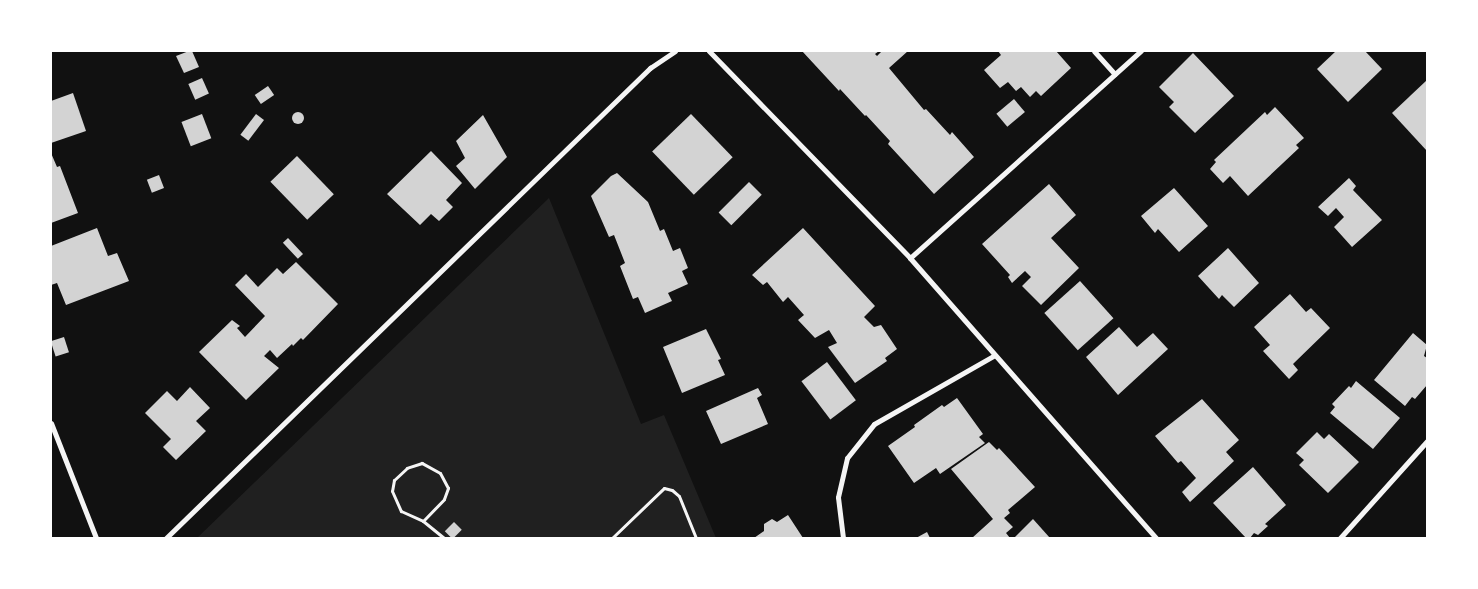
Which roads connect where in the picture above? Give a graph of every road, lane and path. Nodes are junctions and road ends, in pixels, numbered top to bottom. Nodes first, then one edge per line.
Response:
1 (675, 51) edge
2 (709, 51) edge
3 (1094, 51) edge
4 (1141, 51) edge
5 (1115, 74) junction
6 (910, 258) junction
7 (995, 355) junction
8 (51, 423) edge
9 (1427, 441) edge
10 (423, 521) junction
11 (96, 538) edge
12 (166, 538) edge
13 (444, 538) edge
14 (612, 538) edge
15 (696, 538) edge
16 (843, 538) edge
17 (1156, 538) edge
18 (1340, 538) edge

1 - 12 street
2 - 6 street
3 - 5 street
4 - 5 street
5 - 6 street
6 - 7 street
7 - 16 street
7 - 17 street
8 - 11 street
9 - 18 street
10 - 10 path
10 - 13 path
14 - 15 path

